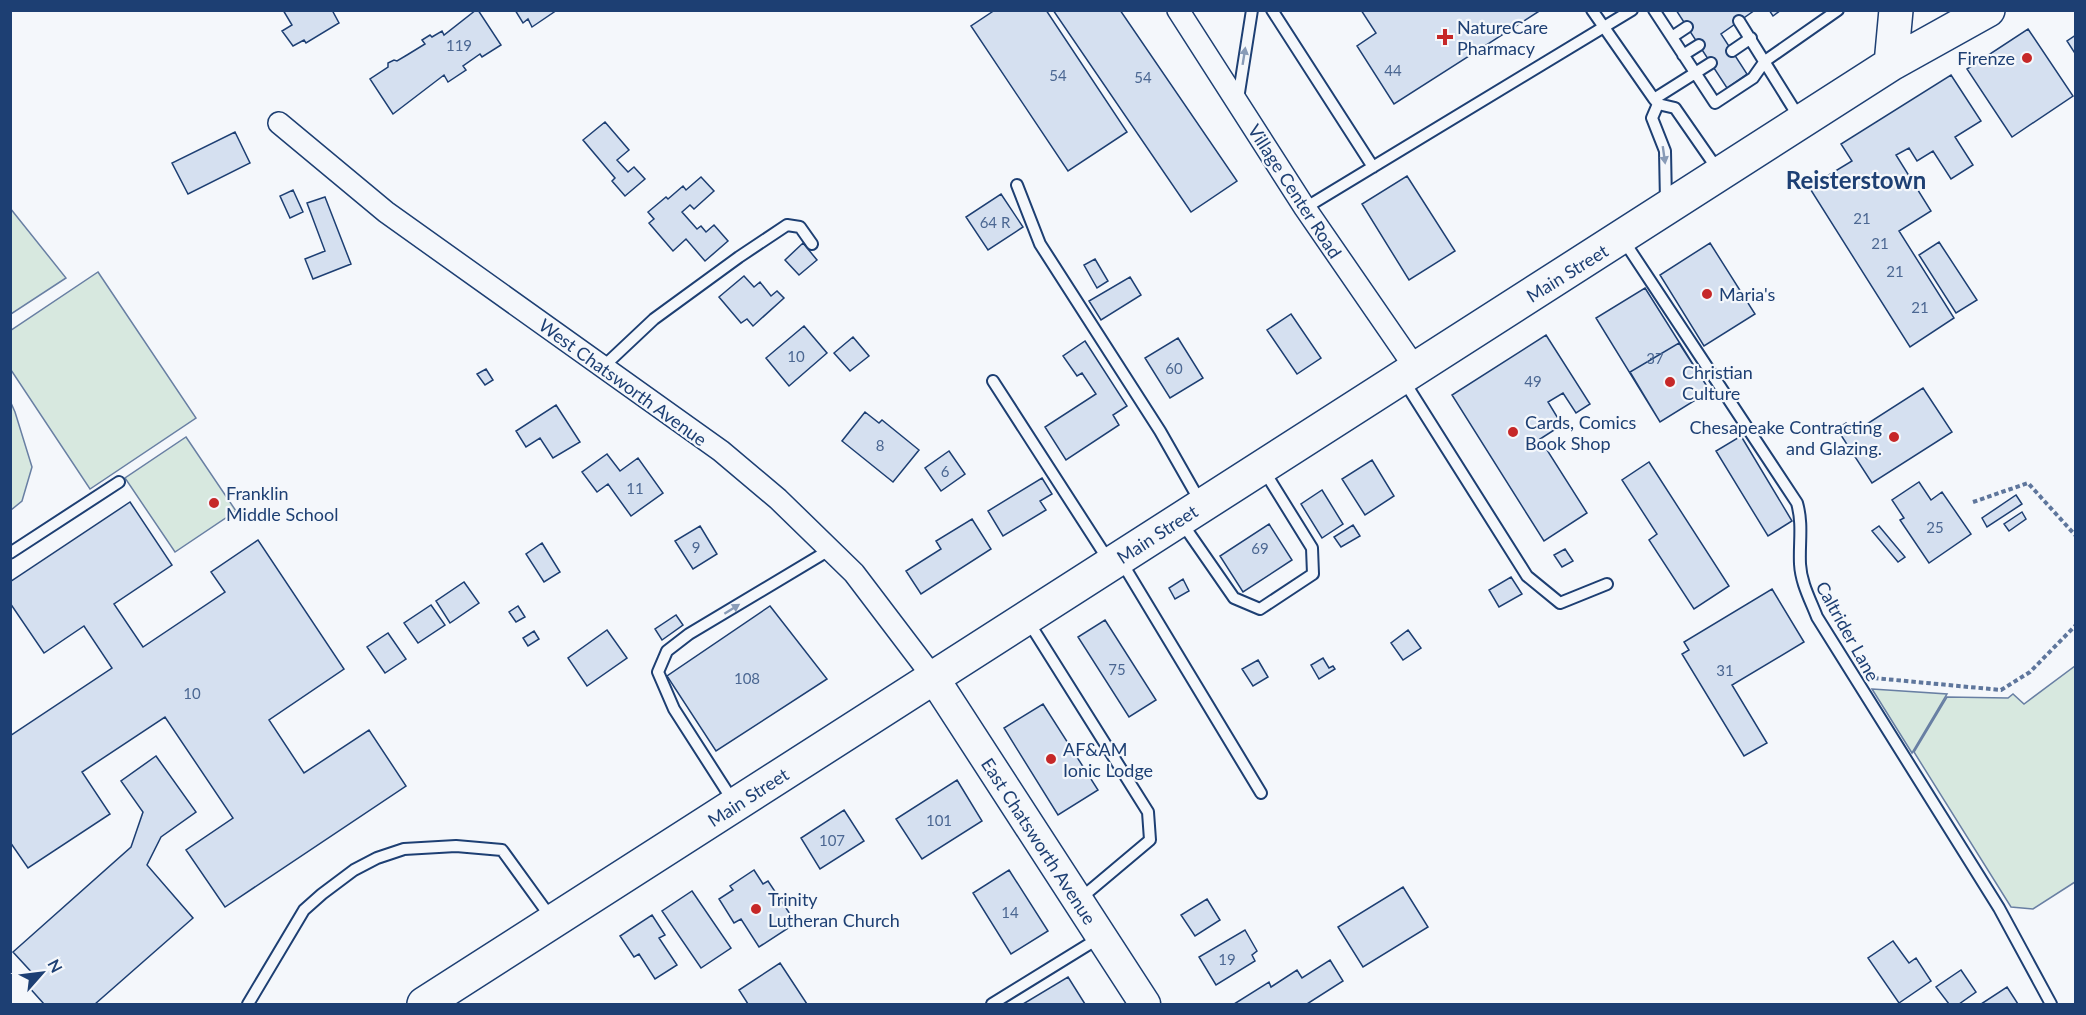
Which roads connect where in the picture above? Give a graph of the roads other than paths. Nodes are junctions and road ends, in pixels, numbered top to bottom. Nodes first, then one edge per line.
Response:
1 (1178, 10) edge
2 (1252, 10) edge
3 (1272, 10) edge
4 (1592, 10) edge
5 (1632, 10) edge
6 (1654, 10) edge
7 (1896, 10) edge
8 (1988, 10) edge
9 (1837, 11) edge
10 (1739, 21) dead end
11 (1603, 27) junction
12 (1687, 27) dead end
13 (1672, 37) junction
14 (1751, 39) junction
15 (1699, 45) dead end
16 (1732, 51) dead end
17 (1683, 55) junction
18 (1765, 62) junction
19 (1711, 63) dead end
20 (1891, 64) junction
21 (1695, 73) junction
22 (1656, 101) junction
23 (1237, 102) junction
24 (1802, 122) junction
25 (279, 123) dead end
26 (1373, 167) junction
27 (1721, 174) junction
28 (1017, 185) dead end
29 (1305, 208) junction
30 (1666, 210) junction
31 (1622, 238) junction
32 (812, 244) dead end
33 (603, 367) junction
34 (1409, 374) junction
35 (993, 381) dead end
36 (1262, 468) junction
37 (119, 482) dead end
38 (1191, 513) junction
39 (831, 549) junction
40 (10, 553) edge
41 (1115, 561) junction
42 (1607, 584) dead end
43 (1026, 618) junction
44 (933, 677) junction
45 (1261, 793) dead end
46 (735, 805) junction
47 (1078, 900) junction
48 (554, 921) junction
49 (1101, 936) junction
50 (248, 1005) edge
51 (424, 1005) edge
52 (992, 1005) edge
53 (1145, 1005) edge
54 (2051, 1005) edge

1 - 23 street, Village Center Road
23 -> 2 lane
3 - 26 lane
4 - 11 lane
5 - 11 lane
6 - 13 lane
7 - 20 main road
8 - 20 main road, Main Street
9 - 18 lane
10 - 14 lane
11 - 22 lane
11 - 26 lane
12 - 13 lane
13 - 17 lane
14 - 16 lane
14 - 18 lane
15 - 17 lane
17 - 21 lane
18 - 21 lane
18 - 24 lane
19 - 21 lane
20 - 24 main road, Main Street
21 - 22 lane
22 - 27 lane
22 -> 30 lane
23 - 29 street, Village Center Road
24 - 27 main road, Main Street
25 - 33 street, West Chatsworth Avenue
26 - 29 lane
27 - 30 main road, Main Street
28 - 38 lane
29 - 34 street, Village Center Road
30 - 31 main road, Main Street
31 - 34 main road, Main Street
31 - 54 lane, Caltrider Lane
32 - 33 lane
33 - 39 street, West Chatsworth Avenue
34 - 36 main road, Main Street
34 - 42 lane
35 - 41 lane
36 - 38 main road, Main Street
36 - 38 lane
37 - 40 lane
38 - 41 main road, Main Street
39 - 44 street, West Chatsworth Avenue
46 -> 39 lane
41 - 43 main road, Main Street
41 - 45 lane
43 - 44 main road, Main Street
43 - 47 lane
44 - 46 main road, Main Street
44 - 47 street, East Chatsworth Avenue
46 - 48 main road, Main Street
47 - 49 street, East Chatsworth Avenue
48 - 50 lane
48 - 51 main road, Main Street
49 - 52 lane
49 - 53 street, East Chatsworth Avenue

